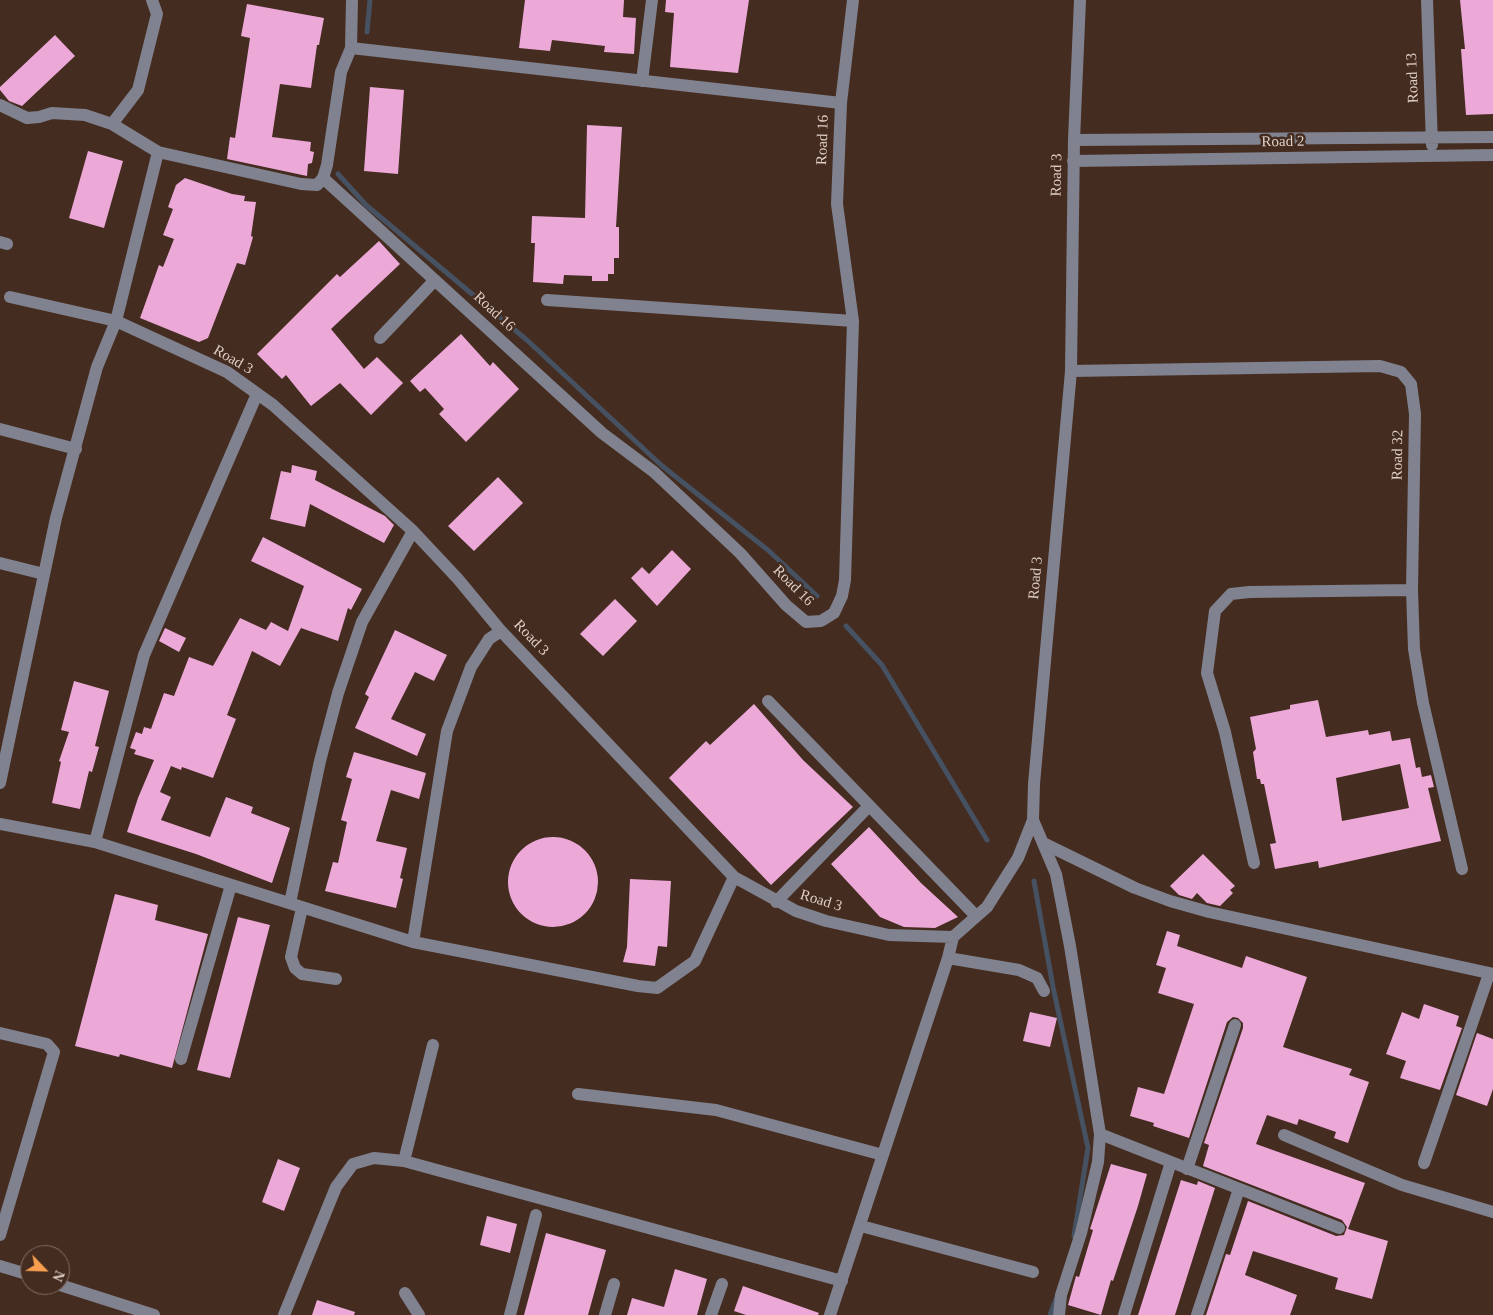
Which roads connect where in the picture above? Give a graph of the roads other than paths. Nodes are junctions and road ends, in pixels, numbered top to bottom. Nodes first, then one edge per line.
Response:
1 (152, 0) edge
2 (352, 0) edge
3 (652, 0) edge
4 (853, 0) edge
5 (1080, 0) edge
6 (1427, 0) edge
7 (351, 48) junction
8 (642, 81) junction
9 (841, 103) junction
10 (0, 105) edge
11 (112, 124) junction
12 (1431, 137) junction
13 (1493, 137) edge
14 (1074, 140) junction
15 (158, 152) junction
16 (1493, 154) edge
17 (1432, 156) junction
18 (1073, 162) junction
19 (323, 178) junction
20 (436, 280) junction
21 (10, 297) dead end
22 (547, 300) dead end
23 (116, 321) junction
24 (853, 321) junction
25 (380, 338) dead end
26 (1071, 371) junction
27 (257, 394) junction
28 (0, 429) edge
29 (76, 448) junction
30 (413, 531) junction
31 (0, 563) edge
32 (44, 574) junction
33 (1412, 590) junction
34 (502, 631) junction
35 (768, 701) dead end
36 (0, 783) edge
37 (869, 806) junction
38 (1033, 820) junction
39 (0, 824) edge
40 (95, 842) junction
41 (1043, 843) junction
42 (1254, 862) dead end
43 (1462, 869) dead end
44 (734, 877) junction
45 (232, 885) junction
46 (776, 902) junction
47 (296, 906) junction
48 (976, 916) junction
49 (953, 937) junction
50 (413, 942) junction
51 (948, 958) junction
52 (1491, 974) edge
53 (336, 979) dead end
54 (1044, 991) dead end
55 (1235, 1025) dead end
56 (0, 1033) edge
57 (433, 1045) dead end
58 (181, 1059) dead end
59 (578, 1094) dead end
60 (1100, 1134) junction
61 (1284, 1135) dead end
62 (883, 1155) junction
63 (404, 1161) junction
64 (1171, 1162) junction
65 (1424, 1163) dead end
66 (1187, 1169) junction
67 (1239, 1189) junction
68 (1493, 1212) edge
69 (536, 1215) dead end
70 (861, 1226) junction
71 (1339, 1228) dead end
72 (0, 1235) edge
73 (0, 1266) edge
74 (20, 1272) edge
75 (1033, 1272) dead end
76 (842, 1281) junction
77 (614, 1284) dead end
78 (722, 1284) dead end
79 (70, 1288) edge
80 (405, 1293) dead end
81 (154, 1315) edge
82 (284, 1315) edge
83 (419, 1315) edge
84 (510, 1315) edge
85 (605, 1315) edge
86 (711, 1315) edge
87 (830, 1315) edge
88 (1059, 1315) edge
89 (1124, 1315) edge
90 (1197, 1315) edge

1 - 11 street
2 - 7 street
3 - 8 street
4 - 9 street, Road 16
5 - 14 street, Road 3
6 - 12 street, Road 13
7 - 8 street
7 - 19 street
8 - 9 street
9 - 24 street, Road 16
10 - 11 street
11 - 15 street
12 - 13 street, Road 2
12 - 14 street, Road 2
12 - 17 street, Road 13
14 - 18 street, Road 3
15 - 19 street
15 - 23 street
16 - 17 street, Road 2
17 - 18 street, Road 2
18 - 26 street, Road 3
19 - 20 street, Road 16
20 - 24 street, Road 16
20 - 25 street
21 - 23 street, Road 3
22 - 24 street
23 - 27 street, Road 3
23 - 29 street
26 - 33 street, Road 32
26 - 38 street, Road 3
27 - 30 street, Road 3
27 - 40 street
28 - 29 street
29 - 32 street
30 - 34 street, Road 3
30 - 47 street
31 - 32 street
32 - 36 street
33 - 42 street
33 - 43 street, Road 32
34 - 44 street, Road 3
34 - 50 street
35 - 37 street
37 - 46 street
37 - 48 street
38 - 41 street
38 - 48 street, Road 3
39 - 40 street
40 - 45 street
41 - 52 street
41 - 60 street
44 - 46 street, Road 3
44 - 50 street
45 - 47 street
45 - 58 street
46 - 49 street, Road 3
47 - 50 street
47 - 53 street
48 - 49 street, Road 3
49 - 51 street
51 - 54 street
51 - 62 street
52 - 65 street
55 - 66 street
56 - 72 street
57 - 63 street
59 - 62 street
60 - 64 street
60 - 88 street
61 - 68 street
62 - 70 street
63 - 76 street
63 - 82 street
64 - 66 street
64 - 89 street
66 - 67 street
67 - 71 street
67 - 90 street
69 - 84 street
70 - 75 street
70 - 76 street
73 - 74 street
76 - 87 street
77 - 85 street
78 - 86 street
79 - 81 street
80 - 83 street

